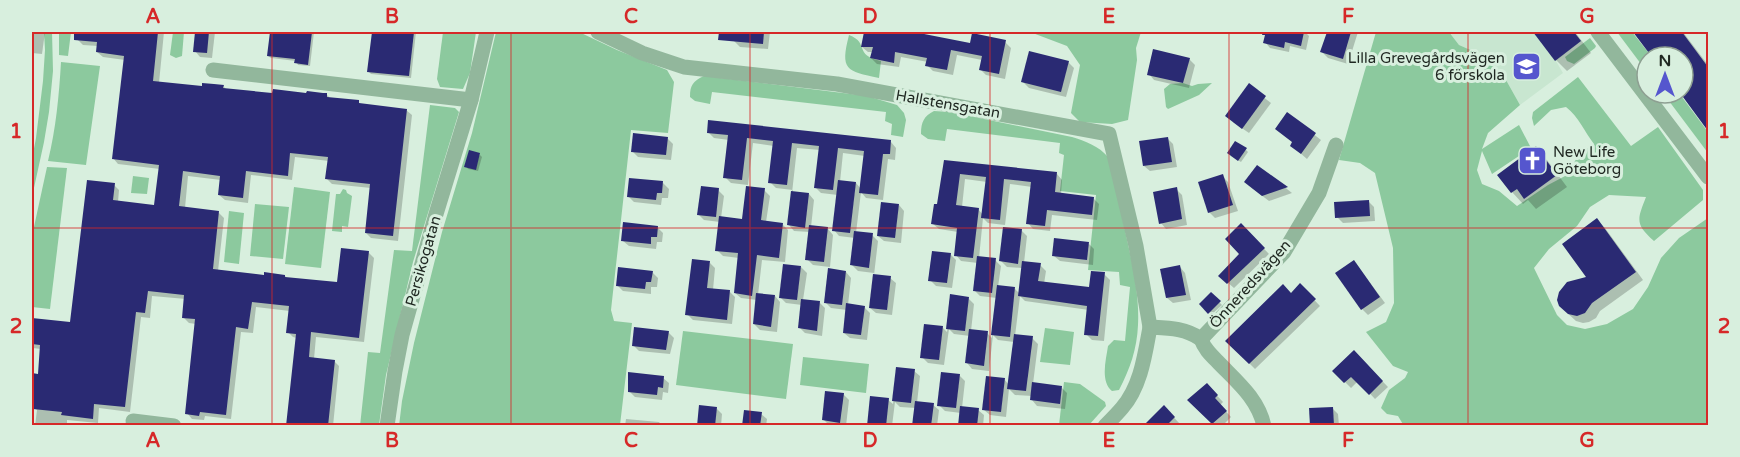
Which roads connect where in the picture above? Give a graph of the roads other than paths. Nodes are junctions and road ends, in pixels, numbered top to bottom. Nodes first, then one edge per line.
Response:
1 (487, 32) edge
2 (598, 32) edge
3 (1598, 32) edge
4 (213, 70) dead end
5 (471, 100) junction
6 (1336, 145) dead end
7 (1708, 177) edge
8 (1150, 327) junction
9 (1200, 339) junction
10 (133, 421) dead end
11 (174, 426) edge
12 (387, 426) edge
13 (1105, 426) edge
14 (1264, 426) edge

1 - 5 street, Persikogatan
2 - 8 street, Hallstensgatan
3 - 7 street
4 - 5 street
5 - 12 street, Persikogatan
6 - 9 street, Önneredsvägen
8 - 9 street, Önneredsvägen
8 - 13 street
9 - 14 street
10 - 11 street

